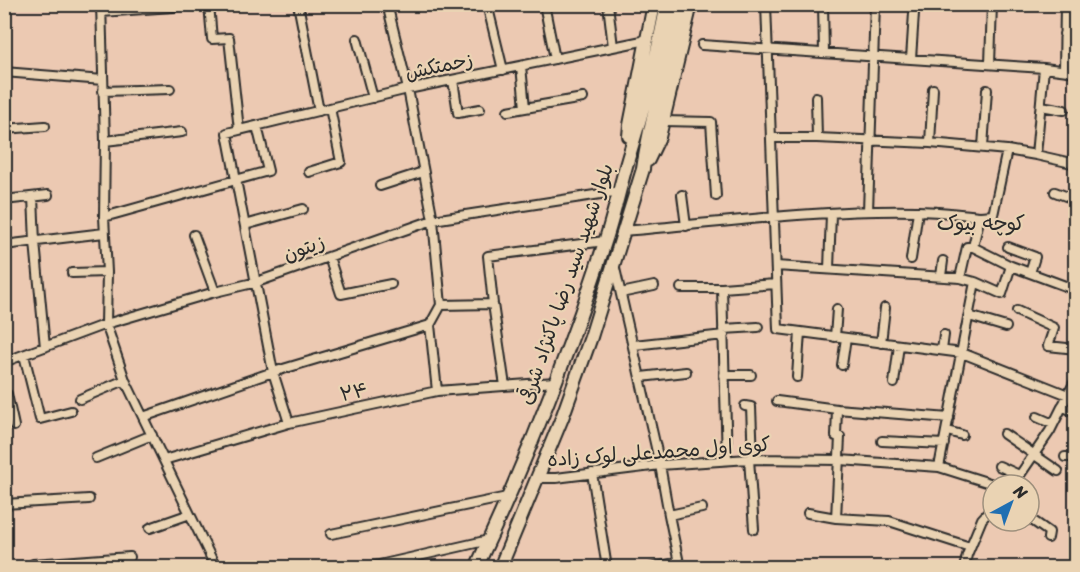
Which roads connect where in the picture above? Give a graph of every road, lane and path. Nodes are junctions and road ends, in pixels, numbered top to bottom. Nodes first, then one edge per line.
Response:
1 (209, 4) edge
2 (298, 4) edge
3 (387, 4) edge
4 (487, 4) edge
5 (544, 4) edge
6 (608, 4) edge
7 (654, 4) edge
8 (667, 4) edge
9 (679, 4) edge
10 (691, 4) edge
11 (766, 4) edge
12 (823, 4) edge
13 (875, 4) edge
14 (992, 4) edge
15 (1065, 4) edge
16 (173, 7) dead end
17 (101, 8) edge
18 (914, 13) dead end
19 (1064, 34) junction
20 (1076, 34) edge
21 (357, 39) dead end
22 (647, 40) junction
23 (702, 45) dead end
24 (614, 47) junction
25 (768, 49) junction
26 (824, 53) junction
27 (872, 56) junction
28 (555, 59) junction
29 (911, 59) junction
30 (990, 64) junction
31 (521, 66) junction
32 (1044, 68) junction
33 (503, 70) junction
34 (1064, 70) junction
35 (4, 72) edge
36 (1076, 72) edge
37 (103, 80) junction
38 (453, 80) junction
39 (170, 89) dead end
40 (408, 89) junction
41 (933, 89) dead end
42 (987, 90) dead end
43 (104, 91) junction
44 (816, 97) dead end
45 (373, 98) junction
46 (583, 98) dead end
47 (1041, 106) junction
48 (330, 108) junction
49 (525, 108) junction
50 (480, 109) dead end
51 (1064, 110) dead end
52 (319, 111) junction
53 (508, 111) dead end
54 (663, 121) junction
55 (45, 126) dead end
56 (257, 126) junction
57 (4, 129) edge
58 (239, 130) junction
59 (182, 132) dead end
60 (771, 138) junction
61 (817, 138) junction
62 (871, 140) junction
63 (105, 141) junction
64 (930, 143) junction
65 (1076, 146) edge
66 (982, 147) junction
67 (1007, 150) junction
68 (1036, 154) junction
69 (1074, 164) edge
70 (627, 165) junction
71 (309, 172) dead end
72 (423, 172) junction
73 (642, 172) junction
74 (236, 179) junction
75 (380, 186) dead end
76 (620, 191) junction
77 (1055, 192) dead end
78 (48, 195) dead end
79 (682, 195) dead end
80 (716, 196) dead end
81 (33, 197) junction
82 (4, 200) edge
83 (1076, 200) edge
84 (303, 209) dead end
85 (868, 211) junction
86 (918, 211) junction
87 (831, 214) junction
88 (980, 216) junction
89 (104, 217) junction
90 (774, 218) junction
91 (433, 219) junction
92 (245, 225) junction
93 (686, 226) junction
94 (624, 231) junction
95 (104, 233) junction
96 (194, 235) dead end
97 (605, 241) junction
98 (35, 242) junction
99 (4, 245) edge
100 (973, 247) junction
101 (1008, 247) dead end
102 (329, 257) junction
103 (911, 259) dead end
104 (943, 261) dead end
105 (614, 263) junction
106 (776, 266) junction
107 (1011, 266) junction
108 (829, 269) junction
109 (107, 272) junction
110 (72, 273) dead end
111 (1029, 273) junction
112 (941, 276) junction
113 (960, 278) junction
114 (257, 282) junction
115 (975, 282) junction
116 (391, 284) dead end
117 (776, 284) junction
118 (654, 286) dead end
119 (681, 288) dead end
120 (722, 288) junction
121 (1076, 290) edge
122 (216, 292) junction
123 (621, 293) junction
124 (493, 304) junction
125 (441, 305) junction
126 (885, 308) dead end
127 (837, 309) dead end
128 (1017, 311) dead end
129 (969, 316) junction
130 (106, 324) junction
131 (430, 325) junction
132 (759, 327) dead end
133 (1006, 327) dead end
134 (723, 332) junction
135 (800, 332) junction
136 (944, 335) dead end
137 (835, 337) junction
138 (846, 338) junction
139 (881, 343) junction
140 (634, 345) junction
141 (899, 345) junction
142 (45, 347) junction
143 (1076, 349) edge
144 (942, 350) junction
145 (962, 353) junction
146 (24, 355) junction
147 (4, 362) edge
148 (842, 365) dead end
149 (273, 372) junction
150 (687, 372) dead end
151 (724, 375) junction
152 (751, 375) dead end
153 (797, 376) dead end
154 (641, 377) junction
155 (125, 380) junction
156 (1076, 380) edge
157 (555, 382) junction
158 (894, 383) dead end
159 (505, 386) junction
160 (437, 391) junction
161 (1068, 394) junction
162 (4, 395) edge
163 (80, 399) dead end
164 (777, 401) dead end
165 (745, 406) dead end
166 (1062, 406) junction
167 (837, 409) junction
168 (71, 411) dead end
169 (1076, 413) edge
170 (143, 417) junction
171 (1037, 417) dead end
172 (949, 418) junction
173 (289, 423) junction
174 (1053, 424) junction
175 (14, 426) dead end
176 (946, 431) junction
177 (1004, 434) dead end
178 (152, 435) junction
179 (962, 435) dead end
180 (882, 441) dead end
181 (944, 444) junction
182 (1034, 454) junction
183 (1065, 457) dead end
184 (1076, 457) edge
185 (96, 458) dead end
186 (751, 459) junction
187 (164, 460) junction
188 (726, 460) junction
189 (840, 460) junction
190 (660, 465) junction
191 (999, 466) dead end
192 (939, 468) junction
193 (1058, 471) dead end
194 (592, 473) junction
195 (1015, 473) edge
196 (1020, 473) edge
197 (537, 478) junction
198 (981, 481) edge
199 (507, 497) junction
200 (89, 499) dead end
201 (4, 504) edge
202 (702, 508) dead end
203 (808, 513) dead end
204 (190, 514) junction
205 (669, 515) junction
206 (836, 518) junction
207 (981, 521) edge
208 (1041, 526) edge
209 (150, 528) dead end
210 (754, 529) dead end
211 (331, 534) dead end
212 (1048, 538) dead end
213 (489, 540) junction
214 (970, 547) junction
215 (130, 557) dead end
216 (680, 565) edge
217 (34, 566) edge
218 (964, 566) edge
219 (216, 567) edge
220 (366, 567) edge
221 (476, 567) edge
222 (500, 567) edge
223 (607, 567) edge
224 (651, 567) edge
225 (975, 567) edge

1 - 58 street
2 - 52 street
3 - 40 street
4 - 33 street
5 - 28 street
6 - 24 street
7 - 22 main road
8 - 70 main road, بلوار شهید سید رضا پاکنژاد شرقی
9 - 73 main road, بلوار شهید سید رضا پاکنژاد شرقی
10 - 54 main road
11 - 25 street
12 - 26 street
13 - 27 street
14 - 30 street
15 - 19 street
16 - 17 street
17 - 37 street
18 - 29 street
19 - 20 street
19 - 34 street
21 - 45 street
22 - 24 street, زحمتکش
22 - 70 main road
23 - 25 street
24 - 28 street, زحمتکش
25 - 26 street
25 - 60 street
26 - 27 street
27 - 29 street
27 - 62 street
28 - 31 street, زحمتکش
29 - 30 street
30 - 32 street
31 - 33 street, زحمتکش
31 - 49 street
32 - 34 street
32 - 47 street
33 - 38 street, زحمتکش
34 - 36 street
35 - 37 street
37 - 43 street
38 - 40 street, زحمتکش
38 - 50 street
39 - 43 street
40 - 45 street, زحمتکش
40 - 72 street
41 - 64 street
42 - 66 street
43 - 63 street
44 - 61 street
45 - 48 street, زحمتکش
46 - 49 street
47 - 51 street
47 - 68 street
48 - 52 street, زحمتکش
48 - 71 street
49 - 53 street
52 - 56 street, زحمتکش
54 - 73 main road
54 - 80 street
55 - 57 street
56 - 58 street, زحمتکش
56 - 74 street
58 - 74 street
59 - 63 street
60 - 61 street
60 - 90 street
61 - 62 street
62 - 64 street
62 - 85 street
63 - 89 street
64 - 66 street
65 - 69 street
66 - 67 street
67 - 68 street
67 - 88 street
68 - 69 street
70 - 76 main road, بلوار شهید سید رضا پاکنژاد شرقی
72 - 75 street
72 - 91 street
73 - 94 main road, بلوار شهید سید رضا پاکنژاد شرقی
74 - 89 street
74 - 92 street
76 - 91 street, زیتون
76 - 97 main road, بلوار شهید سید رضا پاکنژاد شرقی
77 - 83 street
78 - 81 street
79 - 93 street
81 - 82 street
81 - 98 street
84 - 92 street
85 - 86 street
85 - 87 street
86 - 88 street
86 - 103 street
87 - 90 street
87 - 108 street
88 - 100 street
89 - 95 street
90 - 93 street
90 - 106 street
91 - 102 street, زیتون
91 - 125 street
92 - 114 street
93 - 94 street
94 - 105 main road, بلوار شهید سید رضا پاکنژاد شرقی
95 - 98 street
95 - 109 street
96 - 122 street
97 - 124 street
97 - 157 main road, بلوار شهید سید رضا پاکنژاد شرقی
98 - 99 street
98 - 142 street
100 - 107 street
100 - 113 street
101 - 111 street
102 - 114 street, زیتون
102 - 116 street
104 - 112 street
105 - 123 street
105 - 197 main road, بلوار شهید سید رضا پاکنژاد شرقی
106 - 108 street
106 - 117 street
107 - 111 street
107 - 115 street
108 - 112 street
109 - 110 street
109 - 130 street
111 - 121 street
112 - 113 street
113 - 115 street
114 - 122 street, زیتون
114 - 149 street
115 - 129 street
117 - 120 street
117 - 135 street
118 - 123 street
119 - 120 street
120 - 134 street
122 - 130 street, زیتون
123 - 140 street
124 - 125 street
124 - 159 street
125 - 131 street
126 - 139 street
127 - 137 street
128 - 143 street
129 - 133 street
129 - 145 street
130 - 142 street, زیتون
130 - 155 street
131 - 149 street
131 - 160 street
132 - 134 street
134 - 140 street
134 - 151 street
135 - 137 street
135 - 153 street
136 - 144 street
137 - 138 street
138 - 139 street
138 - 148 street
139 - 141 street
140 - 154 street
141 - 144 street
141 - 158 street
142 - 146 street, زیتون
144 - 145 street
145 - 161 street
145 - 172 street
146 - 147 street, زیتون
146 - 168 street
149 - 170 street
149 - 173 street
150 - 154 street
151 - 152 street
151 - 188 street
154 - 190 street
155 - 163 street
155 - 170 street
156 - 161 street
157 - 159 street, ۲۴
157 - 199 main road, بلوار شهید سید رضا پاکنژاد شرقی
159 - 160 street, ۲۴
160 - 173 street, ۲۴
161 - 166 street
162 - 175 street
164 - 167 street
165 - 186 street
166 - 169 street
166 - 174 street
167 - 172 street
167 - 189 street
170 - 178 street
171 - 174 street
172 - 176 street
173 - 187 street, ۲۴
174 - 182 street
176 - 179 street
176 - 181 street
177 - 182 street
178 - 185 street
178 - 187 street
180 - 181 street
181 - 192 street
182 - 193 street
182 - 196 street
183 - 184 street
186 - 188 street, کوی اول محمدعلی لوک زاده
186 - 189 street, کوی اول محمدعلی لوک زاده
186 - 210 street
187 - 204 street
188 - 190 street, کوی اول محمدعلی لوک زاده
189 - 192 street, کوی اول محمدعلی لوک زاده
189 - 206 street
190 - 194 street, کوی اول محمدعلی لوک زاده
190 - 205 street
191 - 195 street
192 - 198 street, کوی اول محمدعلی لوک زاده
194 - 197 street, کوی اول محمدعلی لوک زاده
194 - 223 street
197 - 222 main road, بلوار شهید سید رضا پاکنژاد شرقی
199 - 211 street
199 - 213 main road, بلوار شهید سید رضا پاکنژاد شرقی
200 - 201 street
202 - 205 street
203 - 206 street
204 - 209 street
204 - 219 street
205 - 216 street
206 - 214 street
207 - 214 street
208 - 212 street
213 - 220 street
213 - 221 main road, بلوار شهید سید رضا پاکنژاد شرقی
214 - 218 street
215 - 217 street
216 - 224 street
218 - 225 street

